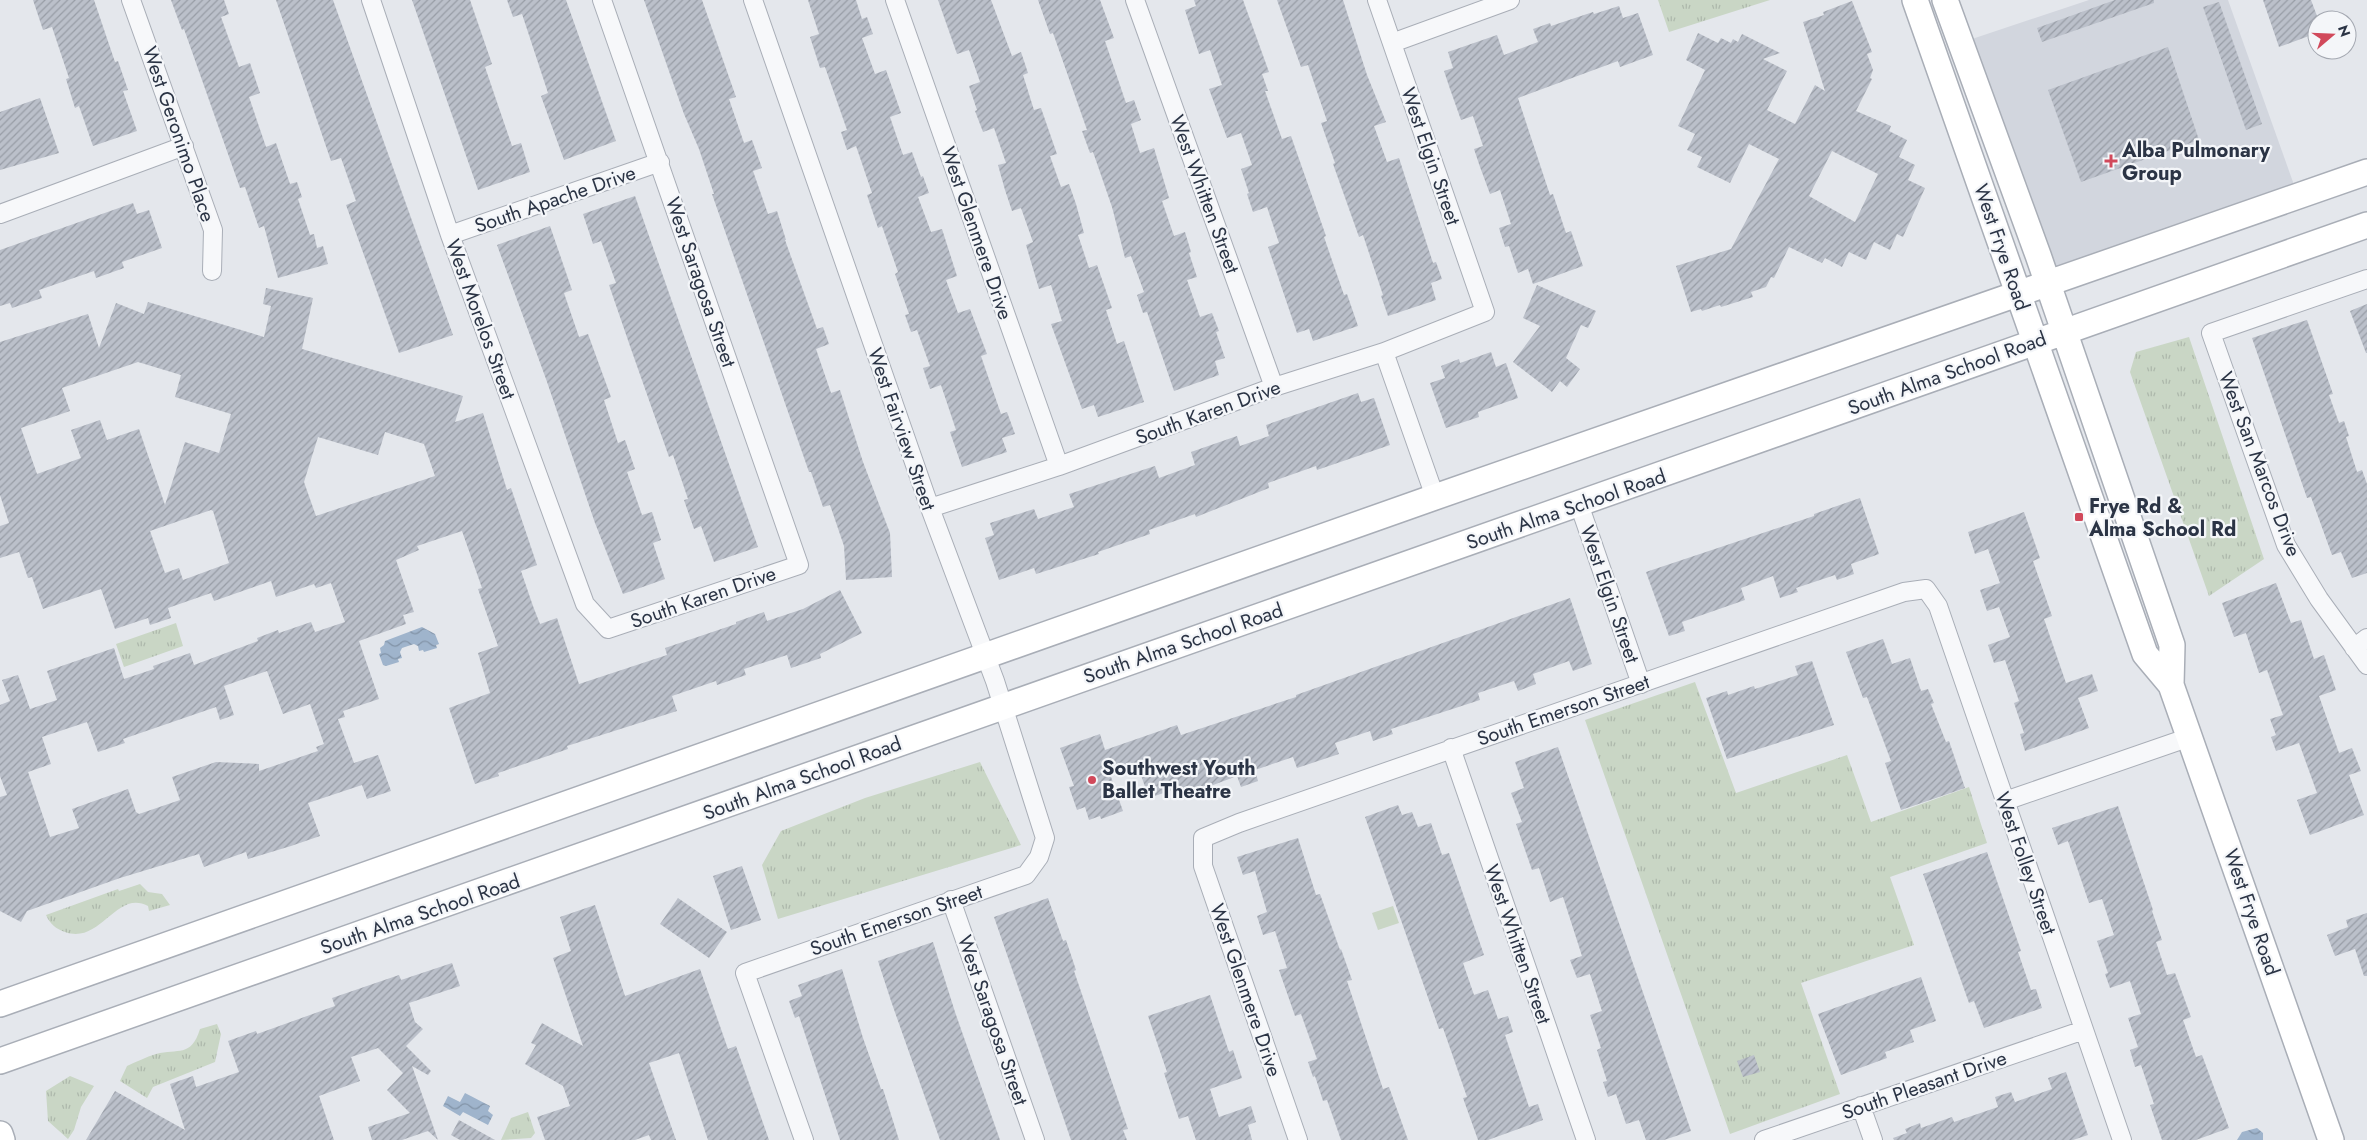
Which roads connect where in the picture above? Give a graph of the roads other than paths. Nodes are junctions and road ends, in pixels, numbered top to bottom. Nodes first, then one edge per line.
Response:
1 (131, 0) edge
2 (371, 0) edge
3 (602, 0) edge
4 (752, 0) edge
5 (895, 0) edge
6 (1135, 0) edge
7 (1378, 0) edge
8 (1510, 0) edge
9 (1915, 0) edge
10 (1945, 0) edge
11 (1392, 43) junction
12 (184, 146) junction
13 (660, 162) junction
14 (2367, 172) edge
15 (0, 214) edge
16 (2367, 225) edge
17 (450, 235) junction
18 (212, 271) dead end
19 (2367, 279) edge
20 (2047, 284) junction
21 (2019, 293) junction
22 (1485, 312) joint
23 (2064, 332) junction
24 (2036, 341) junction
25 (1384, 352) junction
26 (1274, 387) junction
27 (1059, 466) junction
28 (1435, 497) junction
29 (1579, 504) junction
30 (930, 508) junction
31 (798, 565) joint
32 (1926, 589) joint
33 (608, 629) joint
34 (2360, 643) edge
35 (985, 656) junction
36 (2367, 665) edge
37 (1641, 684) junction
38 (2171, 685) junction
39 (1002, 707) junction
40 (2190, 737) junction
41 (1450, 748) junction
42 (2005, 801) junction
43 (1203, 838) joint
44 (1039, 857) joint
45 (951, 900) junction
46 (0, 1004) edge
47 (2084, 1030) junction
48 (0, 1062) edge
49 (1861, 1106) junction
50 (0, 1134) edge
51 (2, 1140) edge
52 (804, 1140) edge
53 (1035, 1140) edge
54 (1298, 1140) edge
55 (1586, 1140) edge
56 (1764, 1140) edge
57 (1874, 1140) edge
58 (2122, 1140) edge
59 (2331, 1140) edge

1 - 12 street, West Geronimo Place
2 - 17 street, West Morelos Street
3 - 13 street, West Saragosa Street
4 - 30 street, West Fairview Street
5 - 27 street, West Glenmere Drive
6 - 26 street, West Whitten Street
7 - 11 street, West Elgin Street
8 - 11 street
9 - 21 main road, West Frye Road
10 - 20 main road, West Frye Road
11 - 22 street, West Elgin Street
12 - 15 street
12 - 18 street, West Geronimo Place
13 - 17 street, South Apache Drive
13 - 31 street, West Saragosa Street
14 - 20 main road
16 - 23 main road, South Alma School Road
17 - 33 street, West Morelos Street
19 - 34 street, West San Marcos Drive
20 - 21 main road
20 - 23 main road, West Frye Road
21 - 24 main road, West Frye Road
21 - 28 main road
22 - 25 street, South Karen Drive
23 - 24 main road, South Alma School Road
23 - 38 main road, West Frye Road
24 - 29 main road, South Alma School Road
24 - 38 main road, West Frye Road
25 - 26 street, South Karen Drive
25 - 28 street
26 - 27 street, South Karen Drive
27 - 30 street, South Karen Drive
28 - 35 main road
29 - 37 street, West Elgin Street
29 - 39 main road, South Alma School Road
30 - 35 street, West Fairview Street
31 - 33 street, South Karen Drive
32 - 37 street, South Emerson Street
32 - 42 street, West Folley Street
34 - 36 street, West San Marcos Drive
35 - 39 street, West Fairview Street
35 - 46 main road
37 - 41 street, South Emerson Street
38 - 40 main road, West Frye Road
39 - 44 street, West Fairview Street
39 - 48 main road, South Alma School Road
40 - 42 street
40 - 59 main road, West Frye Road
41 - 43 street, South Emerson Street
41 - 55 street, West Whitten Street
42 - 47 street, West Folley Street
43 - 54 street, West Glenmere Drive
44 - 45 street, South Emerson Street
45 - 52 street, South Emerson Street
45 - 53 street, West Saragosa Street
47 - 49 street, South Pleasant Drive
47 - 58 street, West Folley Street
49 - 56 street, South Pleasant Drive
49 - 57 street
50 - 51 main road

